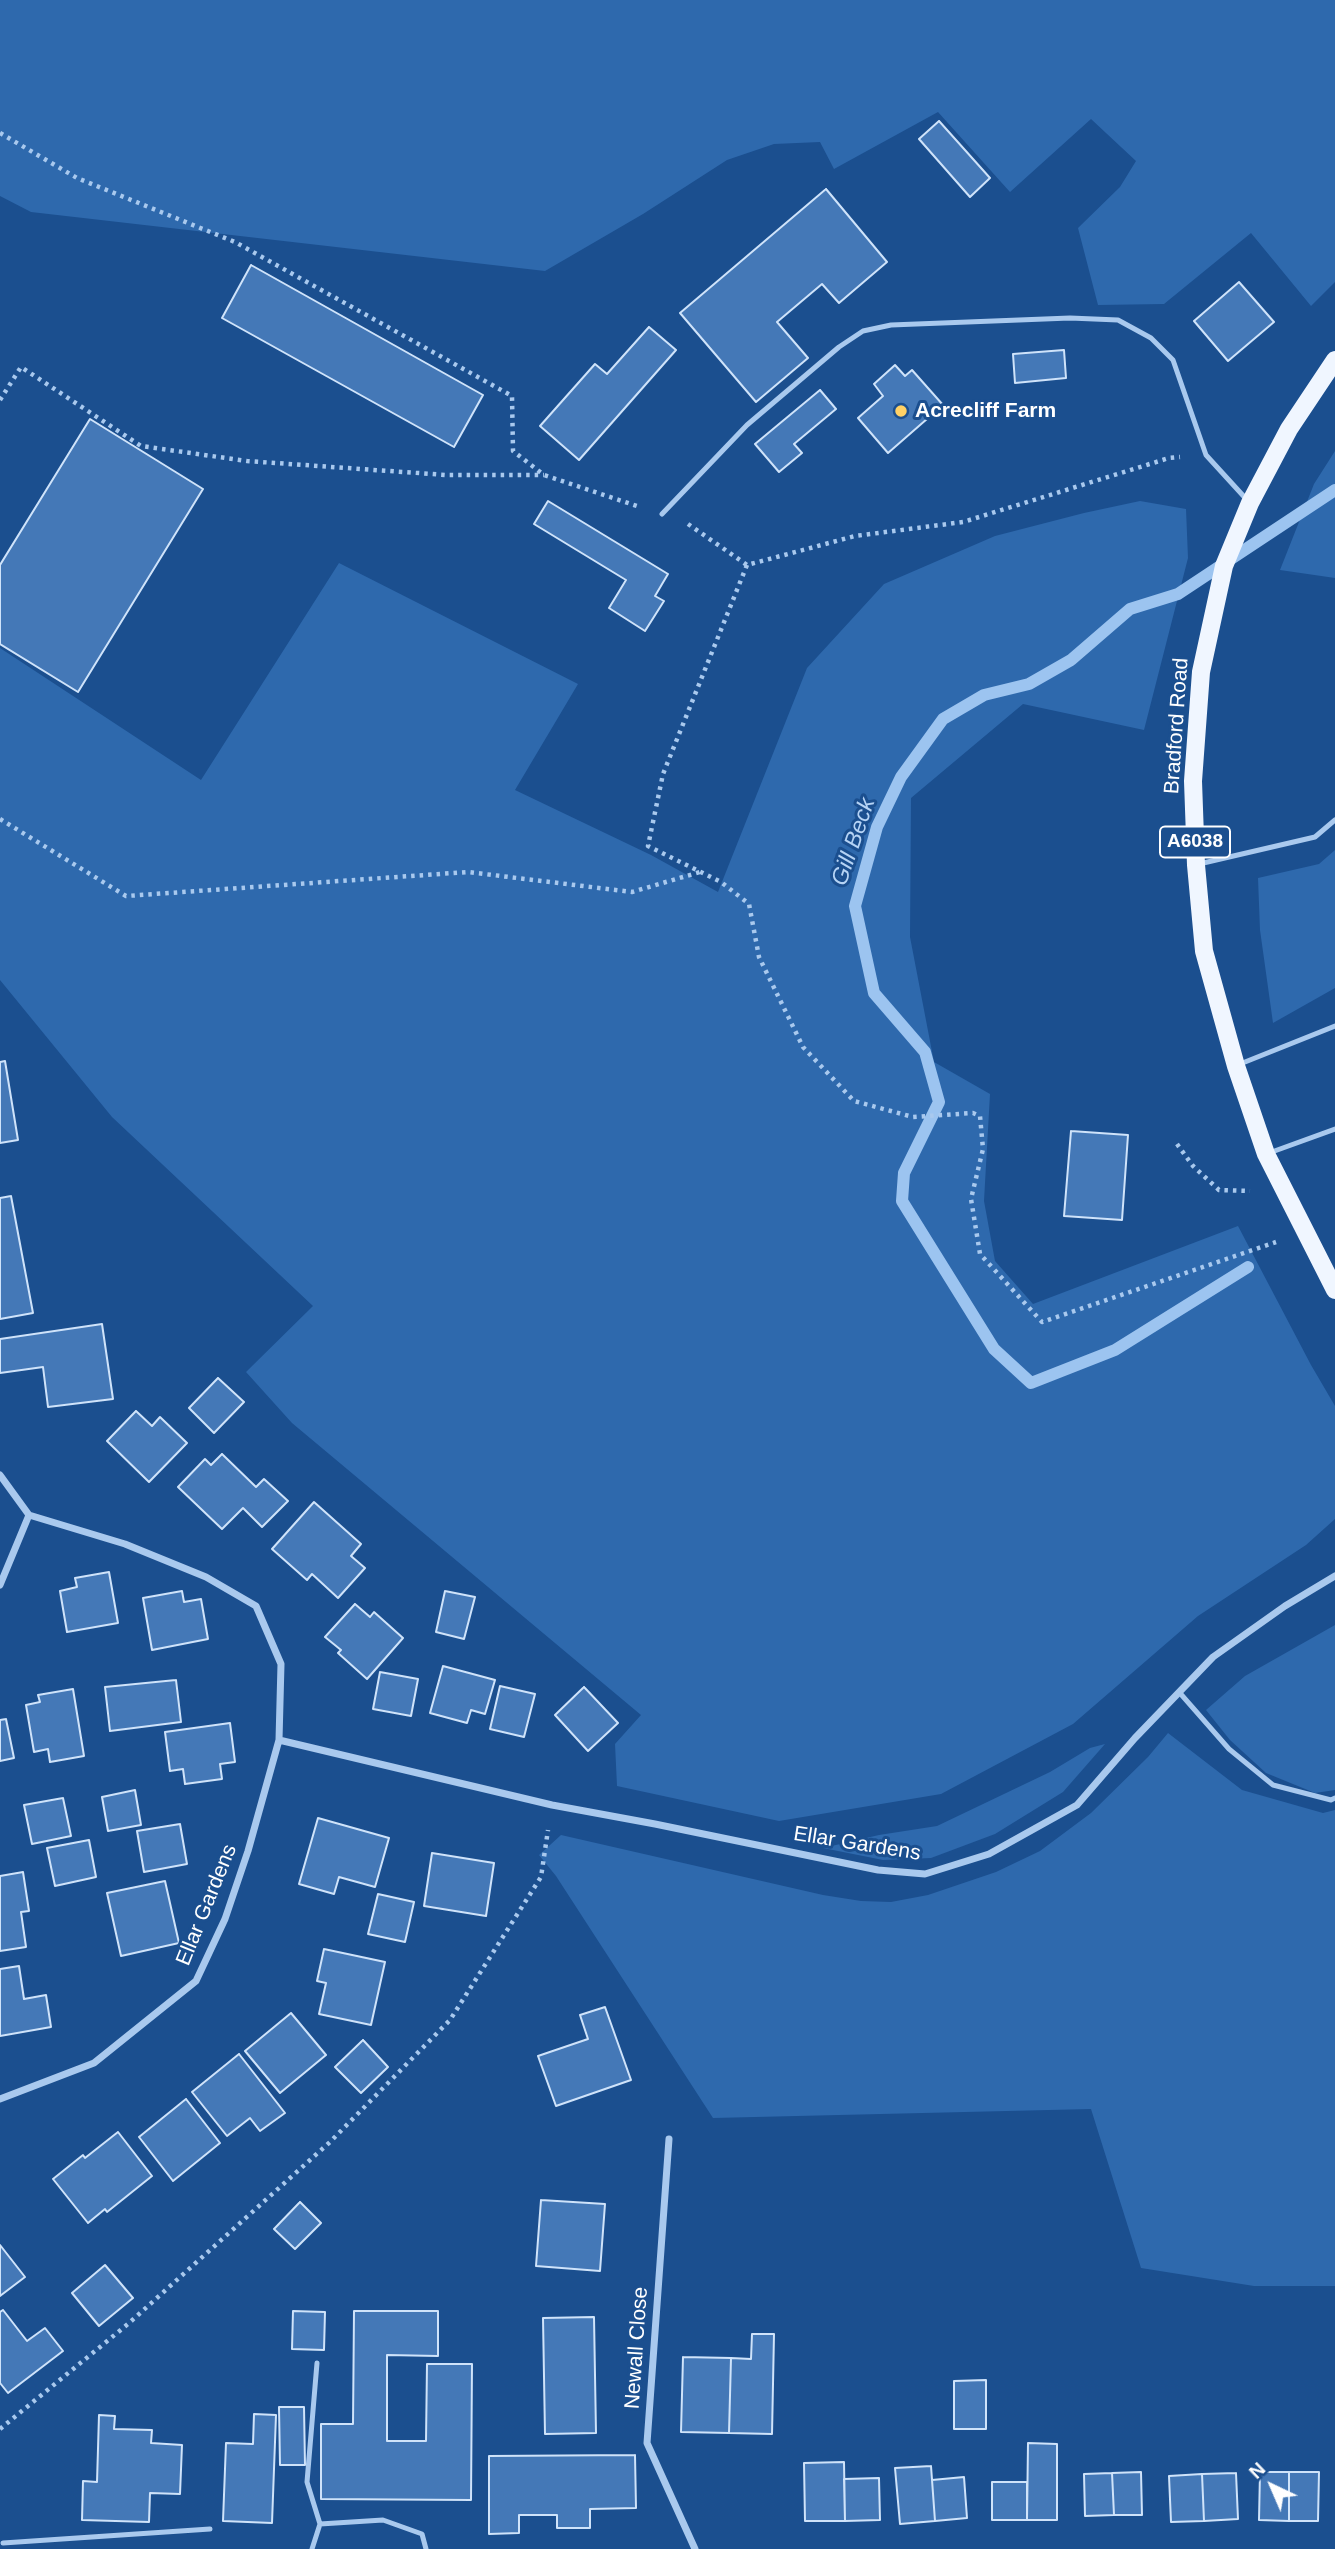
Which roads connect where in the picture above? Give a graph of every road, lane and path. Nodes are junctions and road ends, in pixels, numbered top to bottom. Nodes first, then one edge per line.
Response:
1 (0, 133) edge
2 (1335, 360) edge
3 (0, 400) edge
4 (1206, 455) junction
5 (544, 475) junction
6 (1250, 503) junction
7 (662, 514) junction
8 (747, 565) junction
9 (0, 820) edge
10 (1335, 820) edge
11 (1196, 865) junction
12 (700, 872) junction
13 (1335, 1026) edge
14 (1236, 1066) junction
15 (1335, 1129) edge
16 (1177, 1144) dead end
17 (1266, 1154) junction
18 (1285, 1192) junction
19 (1305, 1233) junction
20 (1335, 1290) edge
21 (0, 1475) edge
22 (29, 1515) junction
23 (1335, 1576) edge
24 (0, 1585) edge
25 (1179, 1692) junction
26 (279, 1740) junction
27 (1335, 1798) edge
28 (552, 1805) junction
29 (0, 2099) edge
30 (669, 2139) dead end
31 (317, 2363) dead end
32 (0, 2429) edge
33 (320, 2524) junction
34 (210, 2529) dead end
35 (3, 2543) dead end
36 (312, 2549) edge
37 (426, 2549) edge
38 (695, 2549) edge

1 - 5 path
2 - 6 main road, Bradford Road / A6038
3 - 5 path
4 - 6 lane
4 - 7 lane
4 - 8 path
5 - 7 path
6 - 11 main road, Bradford Road / A6038
7 - 8 path
8 - 12 path
9 - 12 path
10 - 11 lane
11 - 14 main road, Bradford Road / A6038
12 - 19 path
13 - 14 lane
14 - 17 main road, Bradford Road / A6038
15 - 17 lane
16 - 18 path
17 - 18 main road, Bradford Road / A6038
18 - 19 main road, Bradford Road / A6038
19 - 20 main road, A6038
21 - 22 street
22 - 24 street
22 - 26 street, Ellar Gardens
23 - 25 street, Ellar Gardens
25 - 27 lane
25 - 28 street, Ellar Gardens
26 - 28 street, Ellar Gardens
26 - 29 street, Ellar Gardens
28 - 32 path
30 - 38 street, Newall Close
31 - 33 lane
33 - 36 lane
33 - 37 lane
34 - 35 lane

